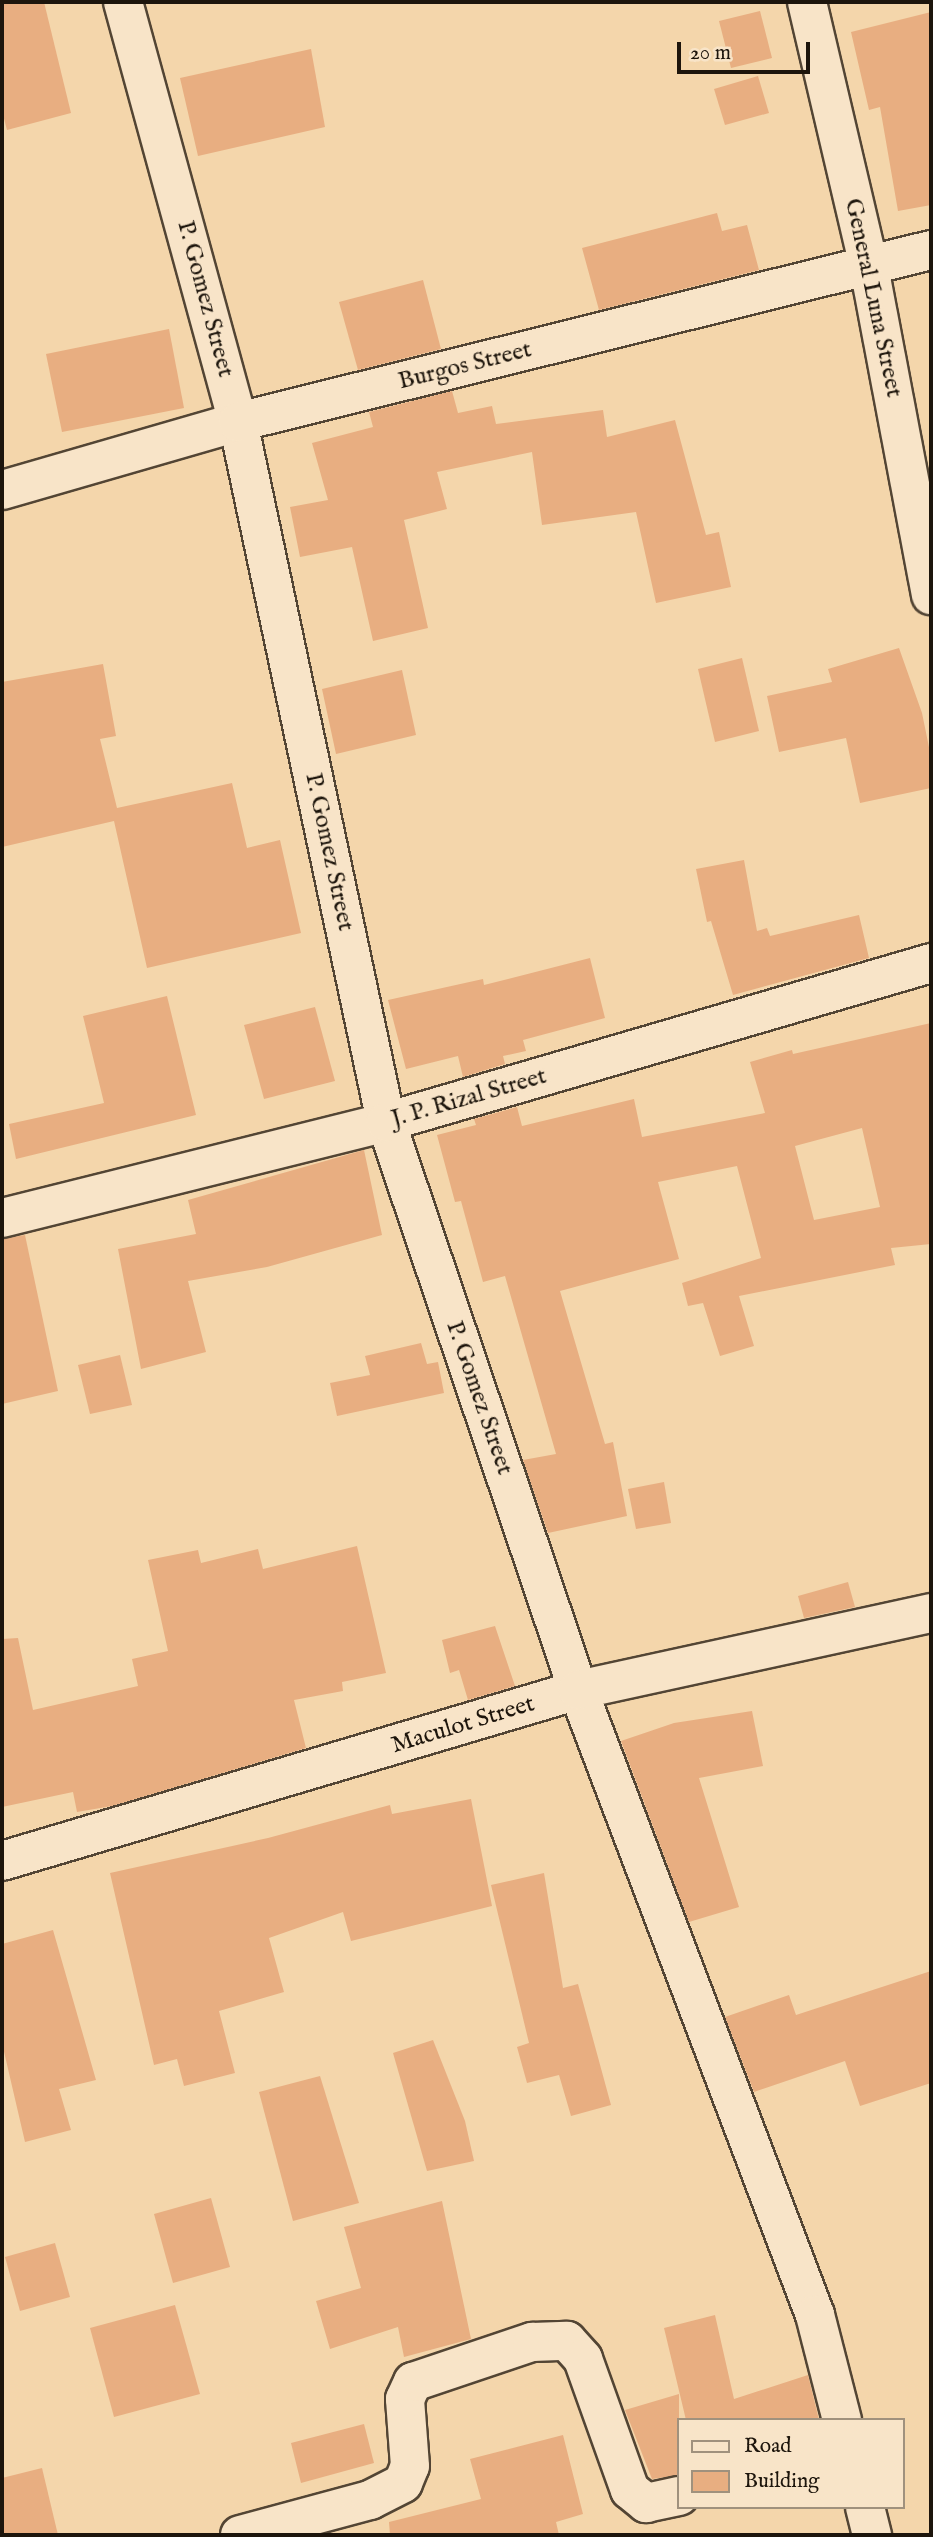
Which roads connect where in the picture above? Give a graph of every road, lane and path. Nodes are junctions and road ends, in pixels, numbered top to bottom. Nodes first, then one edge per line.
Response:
1 (123, 2) edge
2 (807, 2) edge
3 (931, 250) edge
4 (869, 267) junction
5 (238, 422) junction
6 (2, 491) edge
7 (931, 596) edge
8 (931, 963) edge
9 (386, 1122) junction
10 (2, 1218) edge
11 (931, 1613) edge
12 (578, 1690) junction
13 (2, 1861) edge
14 (841, 2418) edge
15 (678, 2497) edge
16 (866, 2509) edge
17 (240, 2535) edge
18 (872, 2535) edge

1 - 5 street, P. Gomez Street
2 - 4 street, General Luna Street
3 - 4 street, Burgos Street
4 - 5 street, Burgos Street
4 - 7 street, General Luna Street
5 - 6 street, Burgos Street
5 - 9 street, P. Gomez Street
8 - 9 street, J. P. Rizal Street
9 - 10 street, J. P. Rizal Street
9 - 12 street, P. Gomez Street
11 - 12 street, Maculot Street
12 - 13 street, Maculot Street
12 - 14 street, P. Gomez Street
15 - 17 street
16 - 18 street

